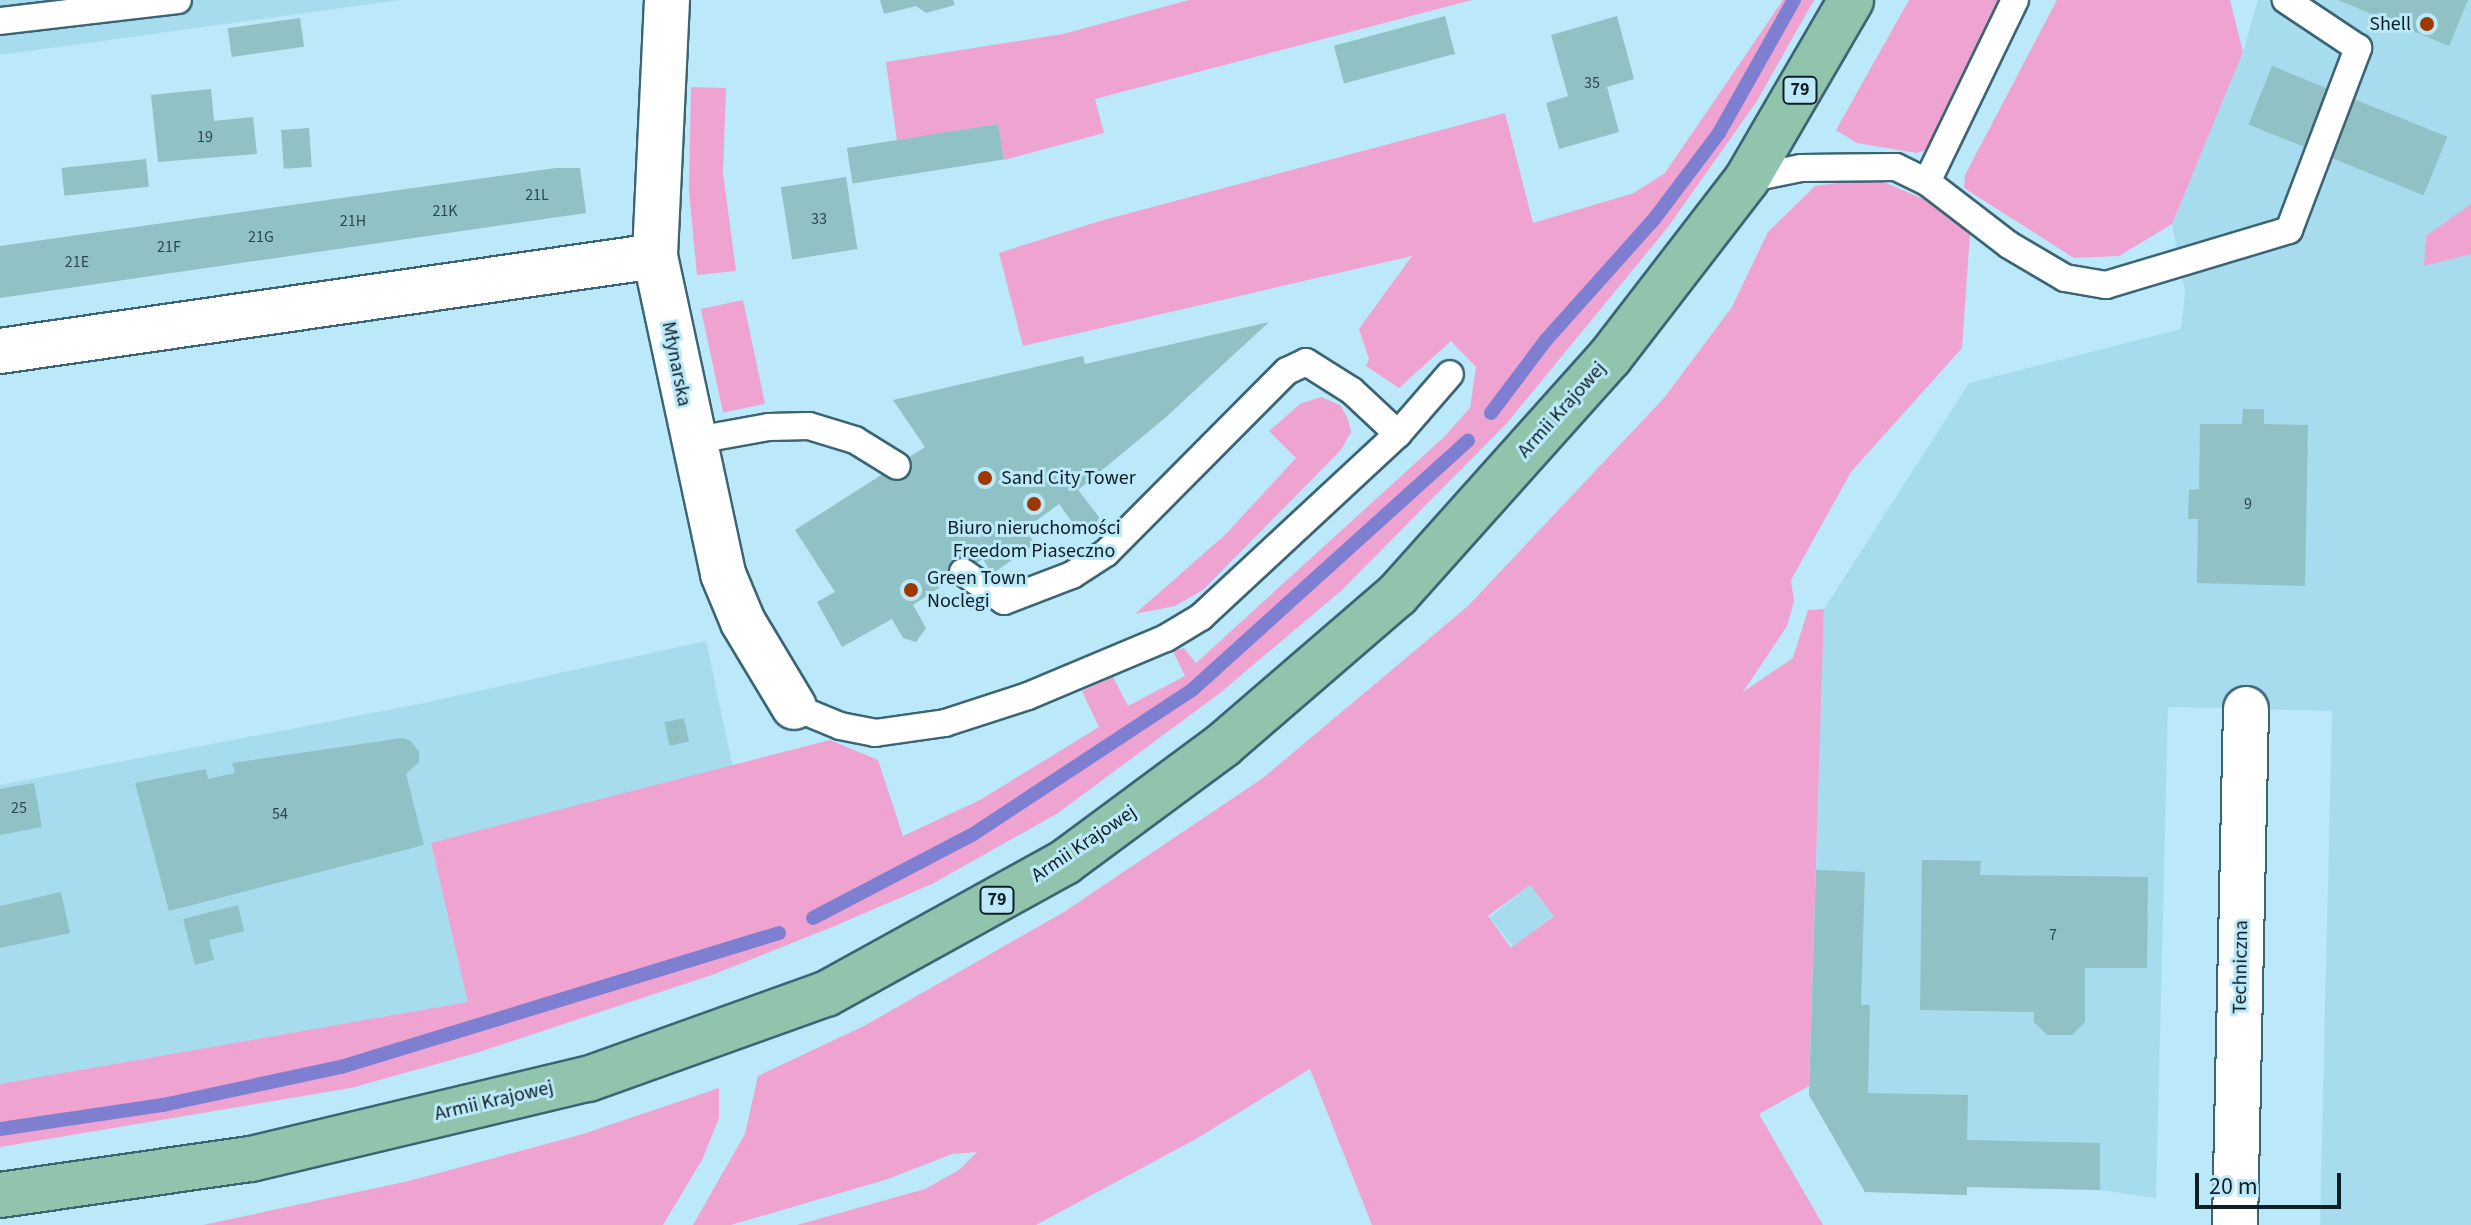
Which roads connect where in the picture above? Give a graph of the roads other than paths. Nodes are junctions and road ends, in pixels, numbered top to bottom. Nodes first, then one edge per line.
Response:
1 (178, 0) edge
2 (667, 0) edge
3 (1851, 0) edge
4 (2015, 0) edge
5 (2286, 0) edge
6 (0, 21) edge
7 (1747, 179) junction
8 (1927, 182) junction
9 (655, 256) junction
10 (0, 351) edge
11 (1450, 374) dead end
12 (1398, 434) junction
13 (691, 441) junction
14 (897, 466) dead end
15 (963, 572) dead end
16 (794, 707) joint
17 (2246, 709) dead end
18 (0, 1195) edge
19 (2235, 1225) edge

1 - 6 lane
2 - 9 street, Młynarska
3 - 7 main road, Armii Krajowej / 79
4 - 8 lane
5 - 8 lane
7 - 8 lane
7 - 18 main road, Armii Krajowej / 79
9 - 10 street
9 - 13 street, Młynarska
11 - 12 lane
12 - 15 lane
12 - 16 lane
13 - 14 lane
13 - 16 street, Młynarska
17 - 19 street, Techniczna

